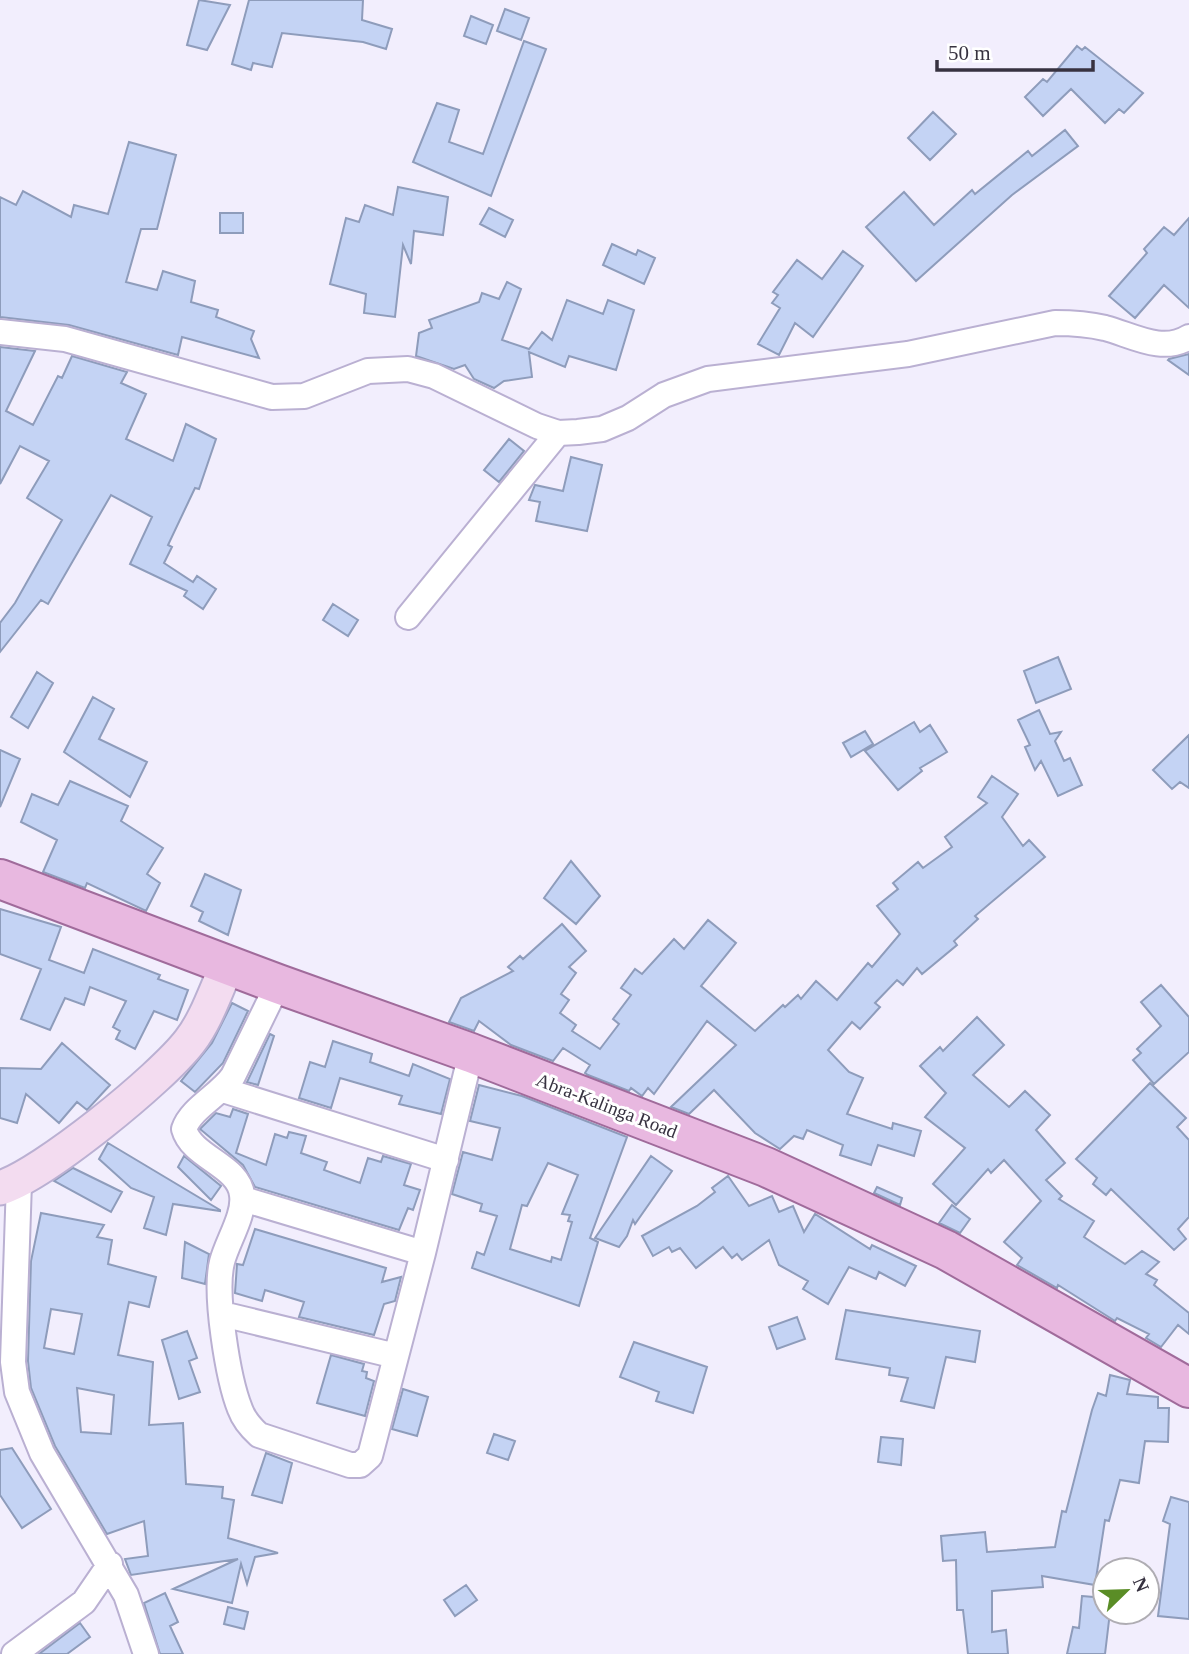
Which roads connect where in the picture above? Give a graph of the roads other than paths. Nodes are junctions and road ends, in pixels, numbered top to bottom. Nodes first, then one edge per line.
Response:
1 (0, 332) edge
2 (1189, 337) edge
3 (558, 433) junction
4 (408, 617) dead end
5 (0, 878) edge
6 (228, 964) junction
7 (278, 984) junction
8 (471, 1053) junction
9 (223, 1090) junction
10 (446, 1160) junction
11 (9, 1185) edge
12 (243, 1199) junction
13 (423, 1253) junction
14 (222, 1314) junction
15 (396, 1356) junction
16 (1189, 1388) edge
17 (110, 1564) junction
18 (14, 1654) edge
19 (146, 1654) edge

1 - 3 street
2 - 3 street
3 - 4 street
5 - 6 main road, Abra-Kalinga Road
6 - 7 main road, Abra-Kalinga Road
6 - 11 street
7 - 8 main road, Abra-Kalinga Road
7 - 9 street
8 - 10 street
8 - 16 main road, Abra-Kalinga Road
9 - 10 street
9 - 12 street
10 - 13 street
11 - 17 street
12 - 13 street
12 - 14 street
13 - 15 street
14 - 15 street
14 - 15 street
17 - 18 street
17 - 19 street

